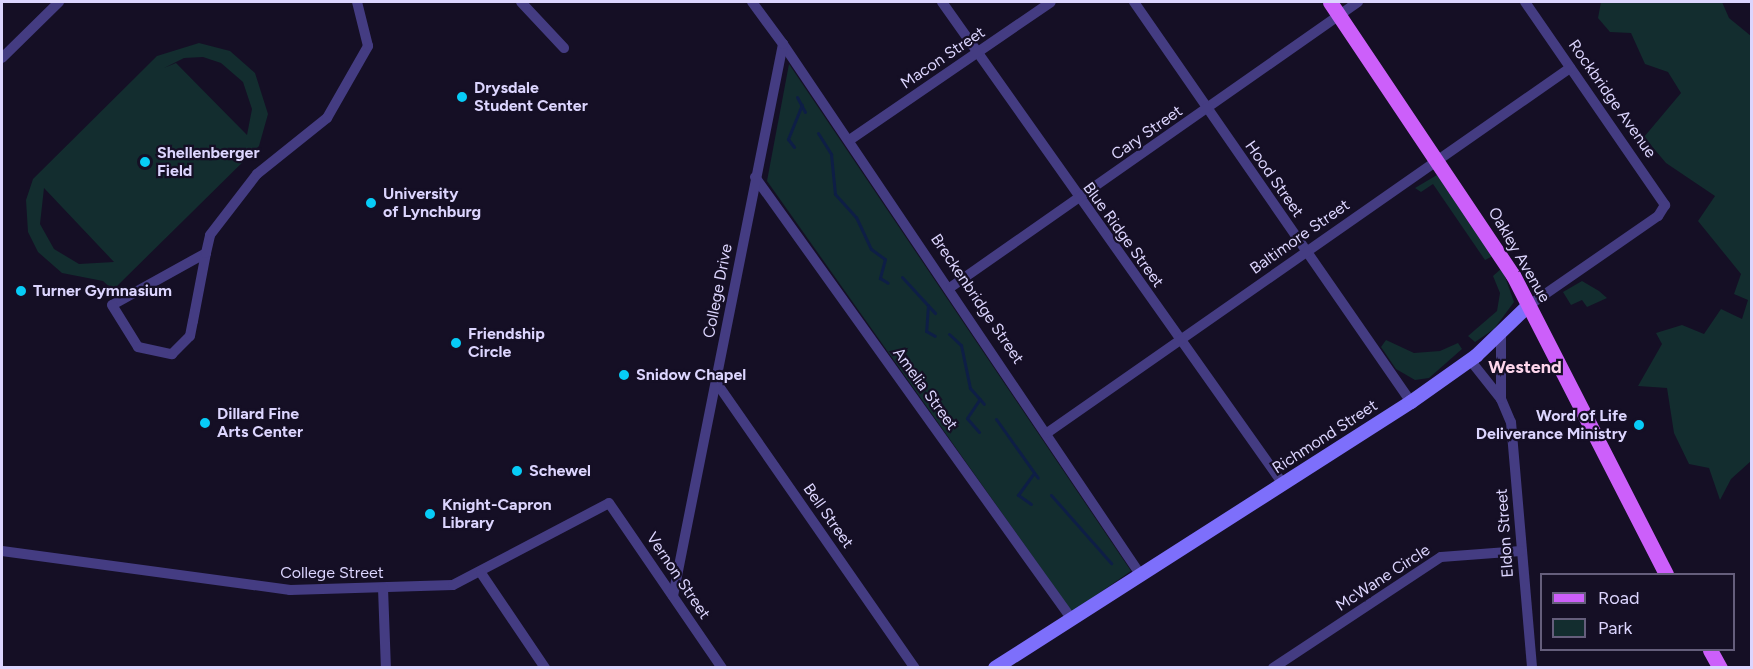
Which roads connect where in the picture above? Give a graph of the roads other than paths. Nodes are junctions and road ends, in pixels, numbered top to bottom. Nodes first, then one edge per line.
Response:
1 (59, 2) edge
2 (357, 2) edge
3 (521, 2) edge
4 (752, 2) edge
5 (942, 2) edge
6 (1051, 2) edge
7 (1134, 2) edge
8 (1330, 2) edge
9 (1358, 2) edge
10 (1525, 2) edge
11 (1340, 15) junction
12 (783, 44) junction
13 (564, 48) dead end
14 (978, 53) junction
15 (2, 58) edge
16 (1570, 68) junction
17 (1209, 109) junction
18 (851, 139) junction
19 (1438, 159) junction
20 (755, 177) junction
21 (1078, 198) junction
22 (1658, 216) joint
23 (1306, 251) junction
24 (206, 253) junction
25 (951, 287) junction
26 (1528, 306) junction
27 (1501, 333) junction
28 (1179, 340) junction
29 (1470, 360) junction
30 (716, 382) junction
31 (1501, 399) junction
32 (1411, 402) junction
33 (1047, 433) junction
34 (1282, 484) junction
35 (609, 502) joint
36 (1521, 551) junction
37 (2, 552) edge
38 (481, 573) junction
39 (1665, 573) edge
40 (1140, 574) junction
41 (383, 588) junction
42 (673, 596) junction
43 (1071, 618) junction
44 (1711, 651) edge
45 (386, 668) edge
46 (545, 668) edge
47 (722, 668) edge
48 (915, 668) edge
49 (995, 668) edge
50 (1273, 668) edge
51 (1532, 668) edge
52 (1720, 668) edge

1 - 15 street
2 - 24 street
3 - 13 street
4 - 12 street
5 - 14 street, Blue Ridge Street
6 - 14 street, Macon Street
7 - 17 street, Hood Street
8 - 11 main road, Oakley Avenue
9 - 11 street, Cary Street
10 - 16 street, Rockbridge Avenue
11 - 17 street, Cary Street
11 - 19 main road, Oakley Avenue
12 - 18 street, Breckenbridge Street
12 - 20 street, College Drive
14 - 18 street, Macon Street
14 - 21 street, Blue Ridge Street
16 - 19 street, Baltimore Street
16 - 22 street, Rockbridge Avenue
17 - 21 street, Cary Street
17 - 23 street, Hood Street
18 - 25 street, Breckenbridge Street
19 - 23 street, Baltimore Street
19 - 26 main road, Oakley Avenue
20 - 30 street, College Drive
20 - 43 street, Amelia Street
21 - 25 street, Cary Street
21 - 28 street, Blue Ridge Street
22 - 26 street, Richmond Street
23 - 28 street, Baltimore Street
23 - 32 street, Hood Street
24 - 24 street
25 - 33 street, Breckenbridge Street
26 - 27 street, Richmond Street
26 - 39 main road, Oakley Avenue
27 - 29 street, Richmond Street
27 - 31 street, Eldon Street
28 - 33 street, Baltimore Street
28 - 34 street, Blue Ridge Street
29 - 31 street, Eldon Street
29 - 32 street, Richmond Street
30 - 42 street, College Drive
30 - 48 street, Bell Street
31 - 36 street, Eldon Street
32 - 34 street, Richmond Street
33 - 40 street, Breckenbridge Street
34 - 40 street, Richmond Street
35 - 38 street, College Street
35 - 42 street, Vernon Street
36 - 50 street, McWane Circle
36 - 51 street, Eldon Street
37 - 41 street, College Street
38 - 41 street, College Street
38 - 46 street
40 - 43 street, Richmond Street
41 - 45 street
42 - 47 street, Vernon Street
43 - 49 street, Richmond Street
44 - 52 main road

